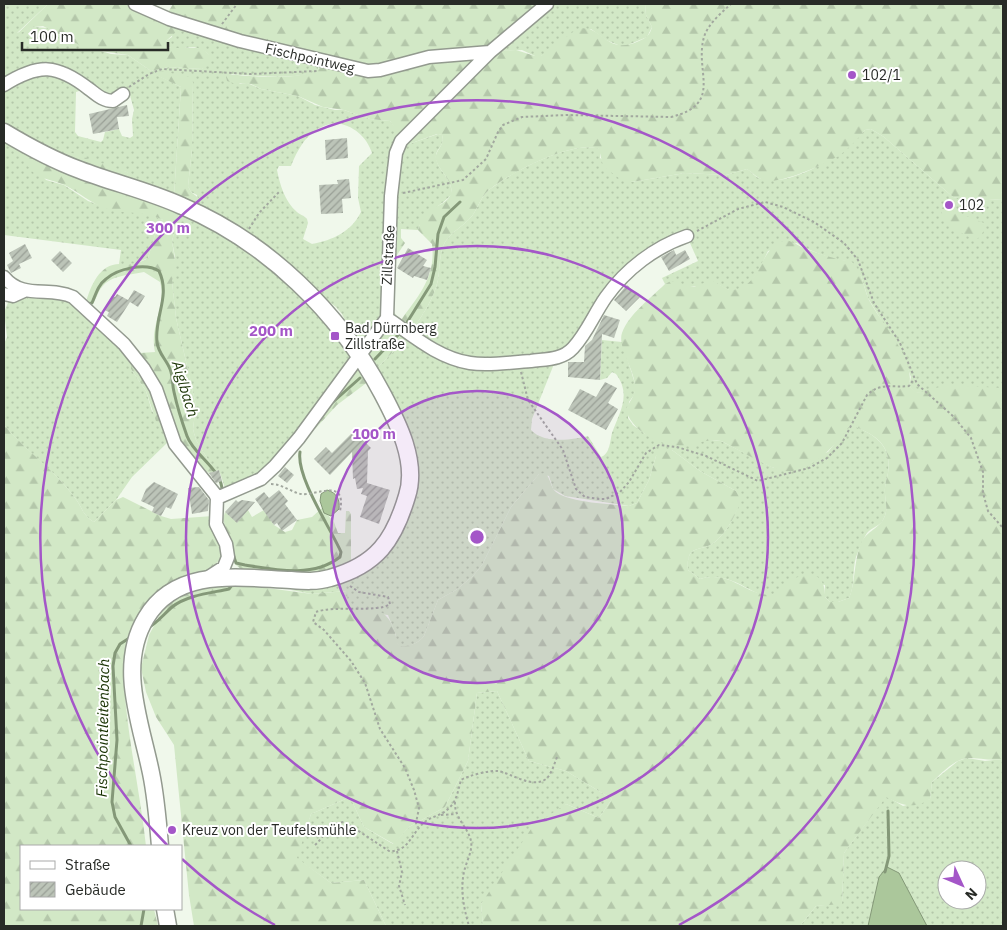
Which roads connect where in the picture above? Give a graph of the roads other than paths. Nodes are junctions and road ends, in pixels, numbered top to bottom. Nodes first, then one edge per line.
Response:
1 (135, 4) edge
2 (547, 4) edge
3 (490, 52) junction
4 (4, 85) edge
5 (123, 94) road end
6 (4, 132) edge
7 (686, 236) road end
8 (4, 277) edge
9 (24, 291) junction
10 (4, 294) edge
11 (387, 318) junction
12 (359, 355) junction
13 (220, 497) junction
14 (227, 563) junction
15 (207, 578) junction
16 (242, 578) junction
17 (160, 845) edge
18 (165, 910) edge
19 (168, 926) edge

1 - 3 street, Fischpointweg
2 - 3 street, Zillstraße
3 - 11 street, Zillstraße
4 - 5 street
6 - 12 main road
7 - 11 street
8 - 9 street
9 - 10 street
9 - 13 street
11 - 12 street
12 - 13 street
12 - 16 main road
13 - 14 street
14 - 15 street
14 - 16 street
15 - 16 main road
15 - 17 main road
18 - 19 main road

